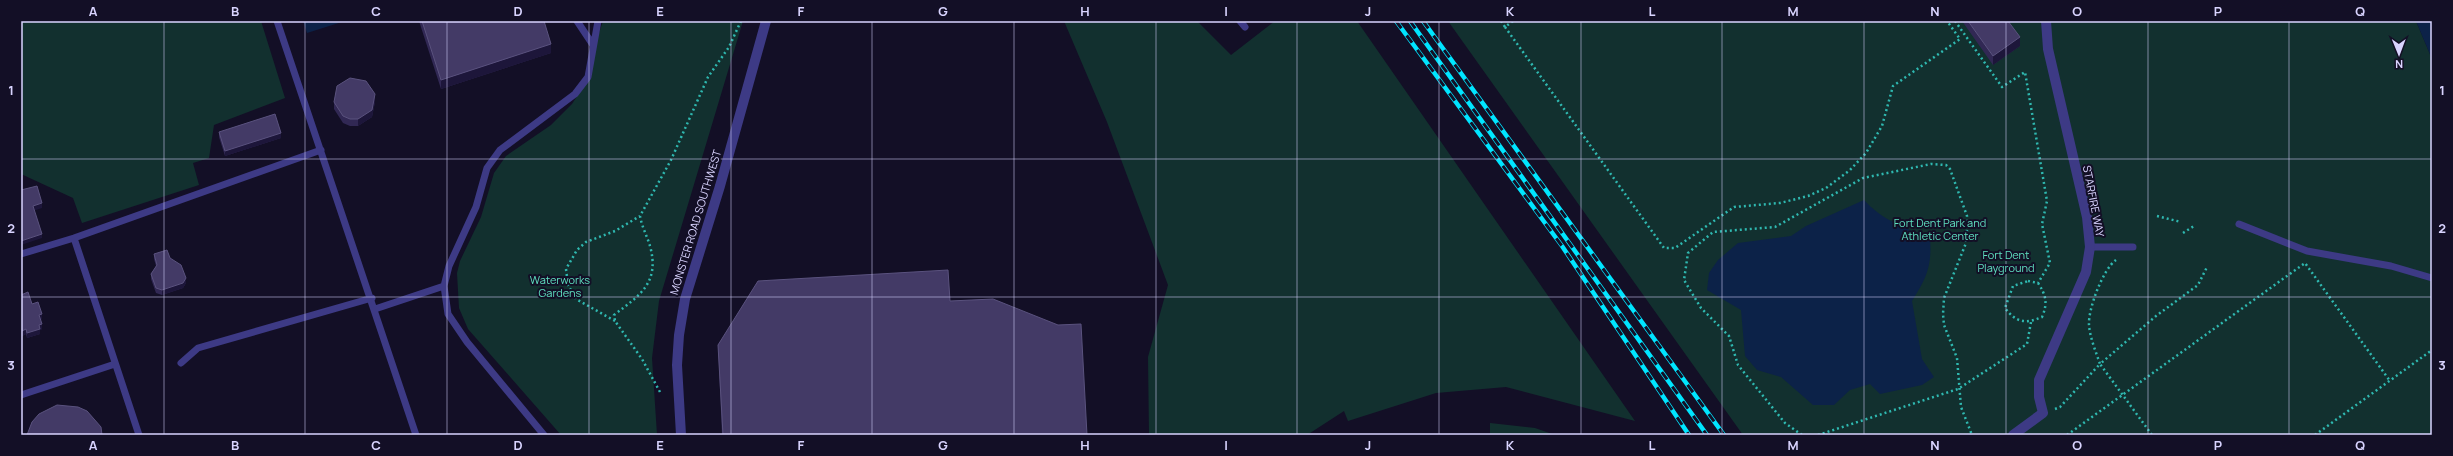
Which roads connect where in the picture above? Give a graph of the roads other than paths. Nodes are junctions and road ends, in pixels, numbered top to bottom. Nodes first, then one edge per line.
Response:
1 (277, 21) edge
2 (577, 21) edge
3 (598, 21) edge
4 (766, 21) edge
5 (1240, 21) edge
6 (2046, 21) edge
7 (1245, 27) dead end
8 (593, 45) junction
9 (321, 150) junction
10 (2238, 224) dead end
11 (74, 238) junction
12 (2090, 247) junction
13 (2133, 247) road end
14 (21, 254) edge
15 (2432, 278) edge
16 (444, 286) junction
17 (372, 298) junction
18 (375, 309) junction
19 (181, 363) dead end
20 (115, 364) junction
21 (21, 395) edge
22 (139, 435) edge
23 (416, 435) edge
24 (544, 435) edge
25 (682, 435) edge
26 (2013, 435) edge

1 - 9 lane
2 - 8 lane
3 - 8 lane
4 - 25 street, MONSTER ROAD SOUTHWEST
5 - 7 lane
6 - 12 street, STARFIRE WAY
8 - 16 lane
9 - 11 lane
9 - 17 lane
10 - 15 lane
11 - 14 lane
11 - 20 lane
12 - 13 lane
12 - 26 street, STARFIRE WAY
16 - 18 lane
16 - 24 lane
17 - 18 lane
17 - 19 lane
18 - 23 lane
20 - 21 lane
20 - 22 lane

